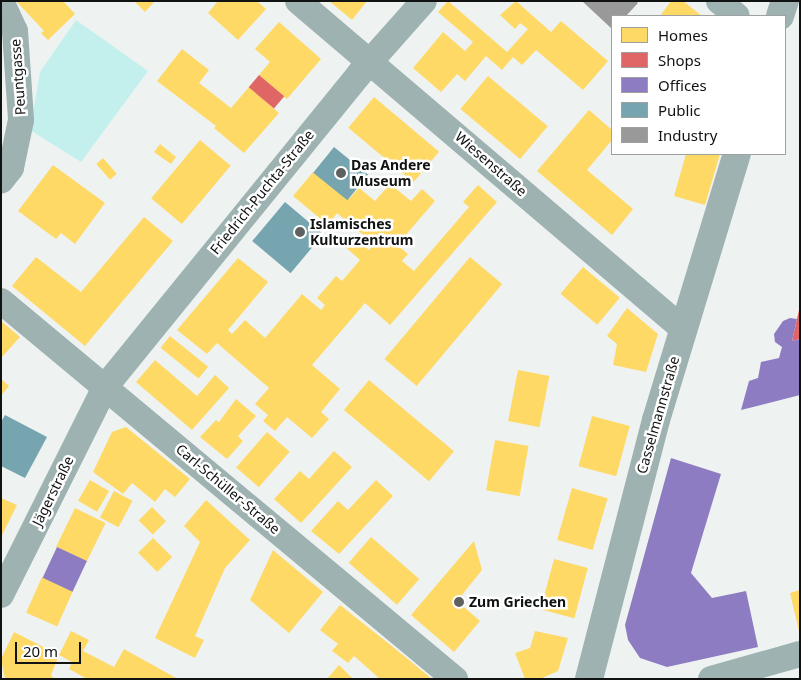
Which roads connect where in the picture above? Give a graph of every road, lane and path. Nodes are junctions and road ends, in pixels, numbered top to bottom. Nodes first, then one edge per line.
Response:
1 (1, 1) edge
2 (298, 1) edge
3 (424, 1) edge
4 (719, 1) edge
5 (785, 1) edge
6 (736, 15) edge
7 (780, 15) edge
8 (371, 61) junction
9 (737, 155) edge
10 (1, 181) edge
11 (1, 300) edge
12 (683, 329) junction
13 (105, 387) junction
14 (1, 595) edge
15 (800, 654) edge
16 (455, 679) edge
17 (589, 679) edge
18 (711, 679) edge

1 - 10 street, Peuntgasse
2 - 8 street, Wiesenstraße
3 - 8 street, Friedrich-Puchta-Straße
4 - 6 street
5 - 7 street
8 - 12 street, Wiesenstraße
8 - 13 street, Friedrich-Puchta-Straße
9 - 12 street, Casselmannstraße
11 - 13 street, Carl-Schüller-Straße
12 - 17 street, Casselmannstraße
13 - 14 street, Jägerstraße
13 - 16 street, Carl-Schüller-Straße
15 - 18 street

